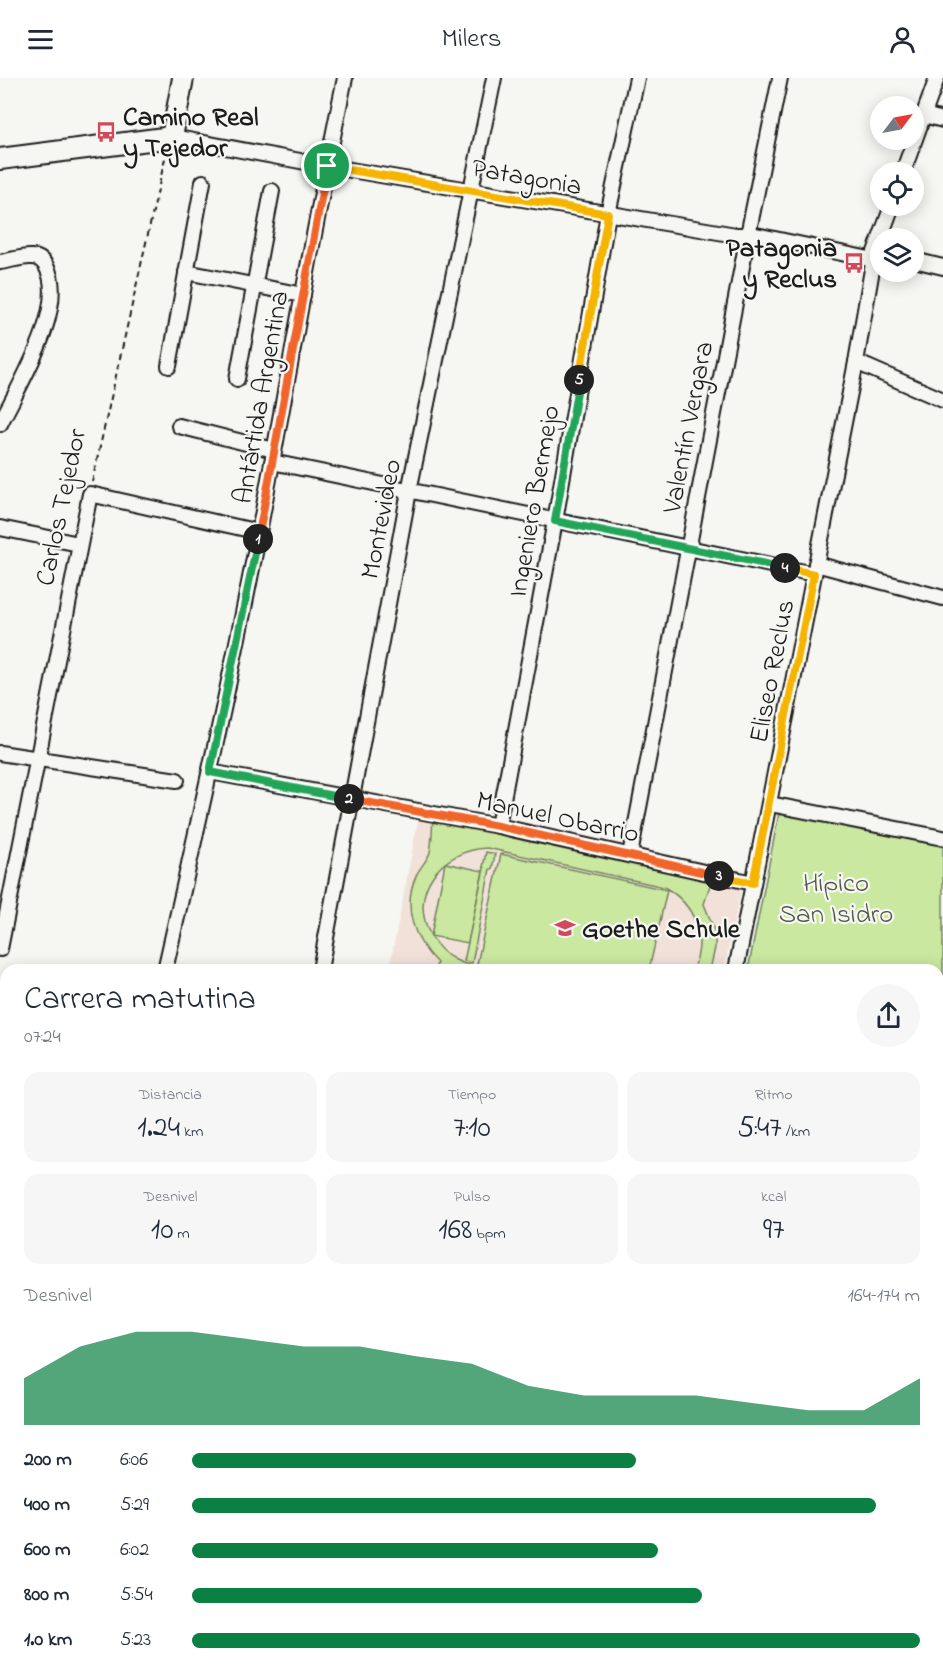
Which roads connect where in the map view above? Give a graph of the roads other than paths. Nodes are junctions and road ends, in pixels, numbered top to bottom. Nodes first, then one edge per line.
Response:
1 (183, 78) edge
2 (345, 78) edge
3 (494, 78) edge
4 (637, 78) edge
5 (780, 78) edge
6 (937, 78) edge
7 (924, 115) joint
8 (943, 120) edge
9 (172, 137) junction
10 (0, 159) edge
11 (327, 166) junction
12 (203, 182) dead end
13 (272, 191) dead end
14 (472, 191) junction
15 (608, 214) junction
16 (748, 235) junction
17 (870, 254) edge
18 (0, 262) edge
19 (924, 262) edge
20 (943, 267) edge
21 (186, 272) junction
22 (872, 282) edge
23 (254, 285) junction
24 (303, 295) junction
25 (856, 362) junction
26 (169, 366) dead end
27 (237, 379) dead end
28 (943, 400) edge
29 (0, 424) edge
30 (179, 426) dead end
31 (273, 456) junction
32 (409, 491) junction
33 (555, 521) junction
34 (0, 528) edge
35 (259, 532) junction
36 (79, 544) junction
37 (688, 548) junction
38 (815, 569) junction
39 (943, 598) edge
40 (0, 753) edge
41 (39, 760) junction
42 (210, 772) junction
43 (177, 780) dead end
44 (353, 800) junction
45 (770, 804) junction
46 (498, 826) junction
47 (943, 838) edge
48 (630, 855) junction
49 (753, 883) junction
50 (0, 949) edge
51 (166, 964) edge
52 (321, 964) edge
53 (737, 964) edge

1 - 9 main road
2 - 11 street, Antártida Argentina
3 - 14 street, Montevideo
4 - 15 street, Ingeniero Bermejo
5 - 16 street, Valentín Vergara
6 - 7 street
7 - 8 street
9 - 10 main road
9 - 11 street, Patagonia
11 - 14 street, Patagonia
11 - 24 street, Antártida Argentina
12 - 21 street
13 - 23 street
14 - 15 street, Patagonia
14 - 32 street, Montevideo
15 - 16 street, Patagonia
15 - 33 street, Ingeniero Bermejo
16 - 17 street, Patagonia
16 - 37 street, Valentín Vergara
18 - 29 street
19 - 20 street
21 - 23 street
21 - 26 street
22 - 25 street, Eliseo Reclus
23 - 24 street
23 - 27 street
24 - 31 street, Antártida Argentina
25 - 28 street
25 - 38 street, Eliseo Reclus
30 - 31 street
31 - 32 street
31 - 35 street, Antártida Argentina
32 - 33 street
32 - 44 street, Montevideo
33 - 37 street
33 - 46 street, Ingeniero Bermejo
34 - 36 street
35 - 36 street, Carlos Tejedor
35 - 42 street, Antártida Argentina
36 - 41 street, Carlos Tejedor
37 - 38 street
37 - 48 street, Valentín Vergara
38 - 39 street
38 - 45 street, Eliseo Reclus
40 - 41 street
41 - 43 street
41 - 50 street, Carlos Tejedor
42 - 44 street, Manuel Obarrio
42 - 51 street, Antártida Argentina
44 - 46 street, Manuel Obarrio
44 - 52 street, Montevideo
45 - 47 street
45 - 49 street, Eliseo Reclus
46 - 48 street, Manuel Obarrio
48 - 49 street, Manuel Obarrio
49 - 53 street, Eliseo Reclus

